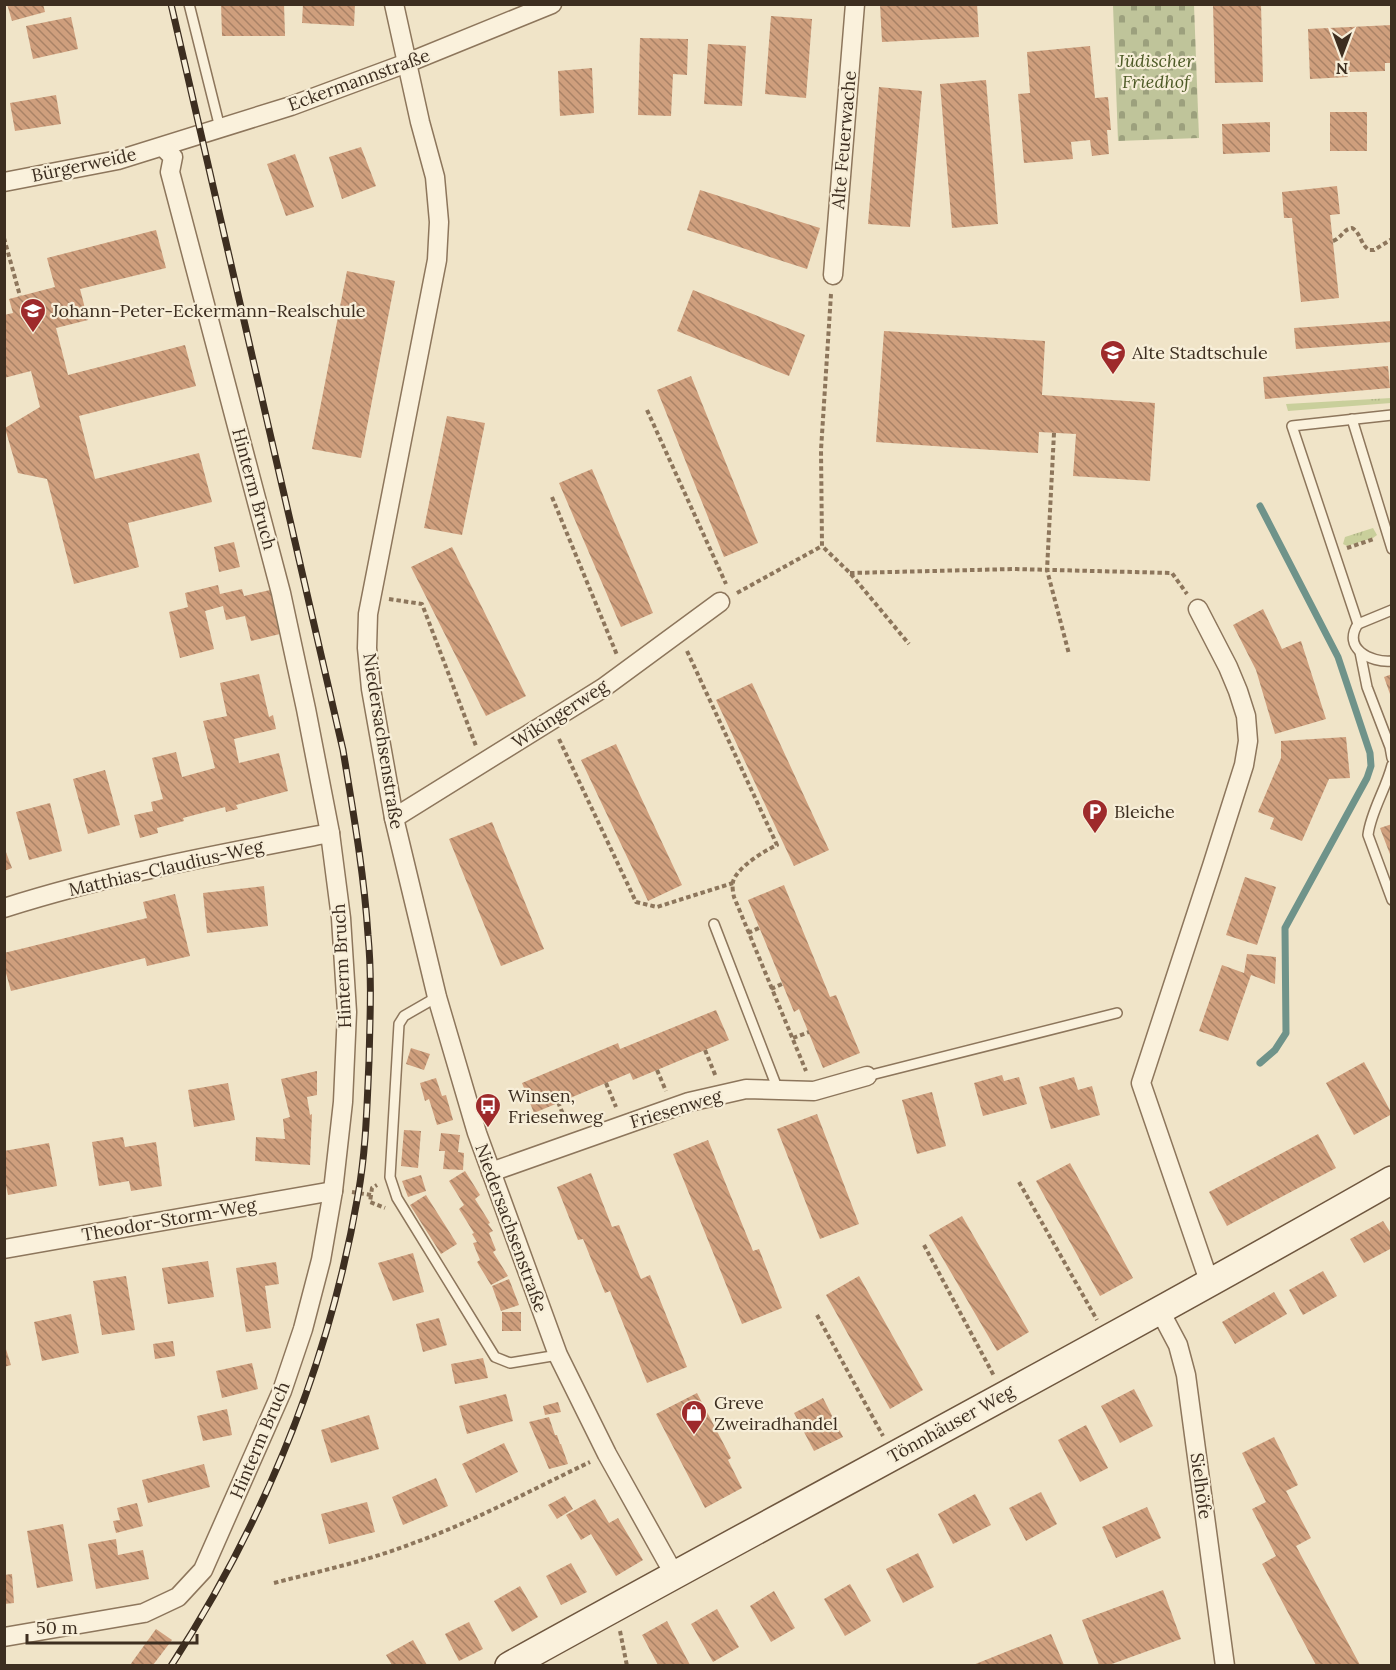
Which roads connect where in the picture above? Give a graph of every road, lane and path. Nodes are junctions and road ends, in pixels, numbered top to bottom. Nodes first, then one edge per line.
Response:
1 (189, 4) edge
2 (394, 4) edge
3 (552, 4) edge
4 (855, 4) edge
5 (407, 63) junction
6 (220, 129) junction
7 (163, 147) junction
8 (4, 182) edge
9 (4, 238) edge
10 (1392, 239) edge
11 (1333, 241) dead end
12 (833, 275) joint
13 (20, 296) dead end
14 (647, 410) dead end
15 (1392, 415) edge
16 (1352, 419) junction
17 (1054, 433) dead end
18 (552, 498) dead end
19 (1387, 535) junction
20 (822, 546) junction
21 (1392, 549) edge
22 (1333, 553) junction
23 (1047, 570) junction
24 (850, 573) junction
25 (371, 597) junction
26 (726, 599) junction
27 (1198, 609) joint
28 (1392, 610) edge
29 (1358, 624) junction
30 (679, 633) junction
31 (909, 644) dead end
32 (1360, 652) junction
33 (1069, 654) dead end
34 (1392, 661) edge
35 (625, 672) junction
36 (550, 721) junction
37 (1392, 758) edge
38 (483, 763) junction
39 (1392, 765) edge
40 (394, 818) junction
41 (330, 833) junction
42 (733, 883) junction
43 (1392, 900) edge
44 (4, 908) edge
45 (714, 924) dead end
46 (759, 928) dead end
47 (748, 933) junction
48 (782, 984) dead end
49 (771, 989) junction
50 (437, 997) junction
51 (1117, 1013) dead end
52 (809, 1032) dead end
53 (792, 1039) junction
54 (705, 1050) dead end
55 (867, 1076) joint
56 (606, 1083) dead end
57 (778, 1090) junction
58 (814, 1091) junction
59 (723, 1095) junction
60 (624, 1125) junction
61 (491, 1172) junction
62 (390, 1177) junction
63 (1392, 1180) edge
64 (1019, 1182) dead end
65 (333, 1191) junction
66 (924, 1245) dead end
67 (4, 1249) edge
68 (1210, 1284) junction
69 (1160, 1311) junction
70 (817, 1315) dead end
71 (1108, 1338) junction
72 (558, 1355) junction
73 (1004, 1395) junction
74 (607, 1454) junction
75 (893, 1455) junction
76 (674, 1574) junction
77 (274, 1583) dead end
78 (617, 1606) junction
79 (4, 1637) edge
80 (509, 1665) edge
81 (627, 1665) edge
82 (1225, 1665) edge

1 - 6 lane
2 - 5 street, Niedersachsenstraße
3 - 5 street, Eckermannstraße
4 - 12 street, Alte Feuerwache
5 - 6 street, Eckermannstraße
5 - 25 street, Niedersachsenstraße
6 - 7 street, Eckermannstraße
7 - 8 street, Bürgerweide
7 - 41 street, Hinterm Bruch
9 - 13 path
10 - 11 path
12 - 20 path
14 - 26 path
15 - 16 lane
16 - 19 lane
16 - 22 lane
17 - 23 path
18 - 35 path
19 - 21 lane
19 - 22 path
20 - 24 path
20 - 26 path
22 - 29 lane
23 - 24 path
23 - 27 path
23 - 33 path
24 - 31 path
25 - 38 path
25 - 40 street, Niedersachsenstraße
26 - 30 street, Wikingerweg
27 - 68 street
28 - 29 lane
29 - 32 lane
30 - 35 street, Wikingerweg
30 - 42 path
32 - 34 lane
32 - 37 lane
35 - 36 street, Wikingerweg
36 - 38 street, Wikingerweg
36 - 42 path
38 - 40 street, Wikingerweg
39 - 43 lane
40 - 50 street, Niedersachsenstraße
41 - 44 street, Matthias-Claudius-Weg
41 - 65 street, Hinterm Bruch
42 - 47 path
45 - 57 lane
46 - 47 path
47 - 49 path
48 - 49 path
49 - 53 path
50 - 61 street, Niedersachsenstraße
50 - 62 lane
51 - 55 lane
52 - 53 path
53 - 58 path
54 - 59 path
55 - 58 street, Friesenweg
56 - 60 path
57 - 58 street, Friesenweg
57 - 59 street, Friesenweg
59 - 60 street, Friesenweg
60 - 61 street, Friesenweg
61 - 72 street, Niedersachsenstraße
62 - 65 path
62 - 72 lane
63 - 68 main road, Tönnhäuser Weg
64 - 71 path
65 - 67 street, Theodor-Storm-Weg
65 - 79 street, Hinterm Bruch
66 - 73 path
68 - 69 main road, Tönnhäuser Weg
69 - 71 main road, Tönnhäuser Weg
69 - 82 street, Sielhöfe
70 - 75 path
71 - 73 main road, Tönnhäuser Weg
72 - 74 street, Niedersachsenstraße
73 - 75 main road, Tönnhäuser Weg
74 - 76 street, Niedersachsenstraße
74 - 77 path
75 - 76 main road, Tönnhäuser Weg
76 - 78 main road, Tönnhäuser Weg
78 - 80 main road, Tönnhäuser Weg
78 - 81 path

